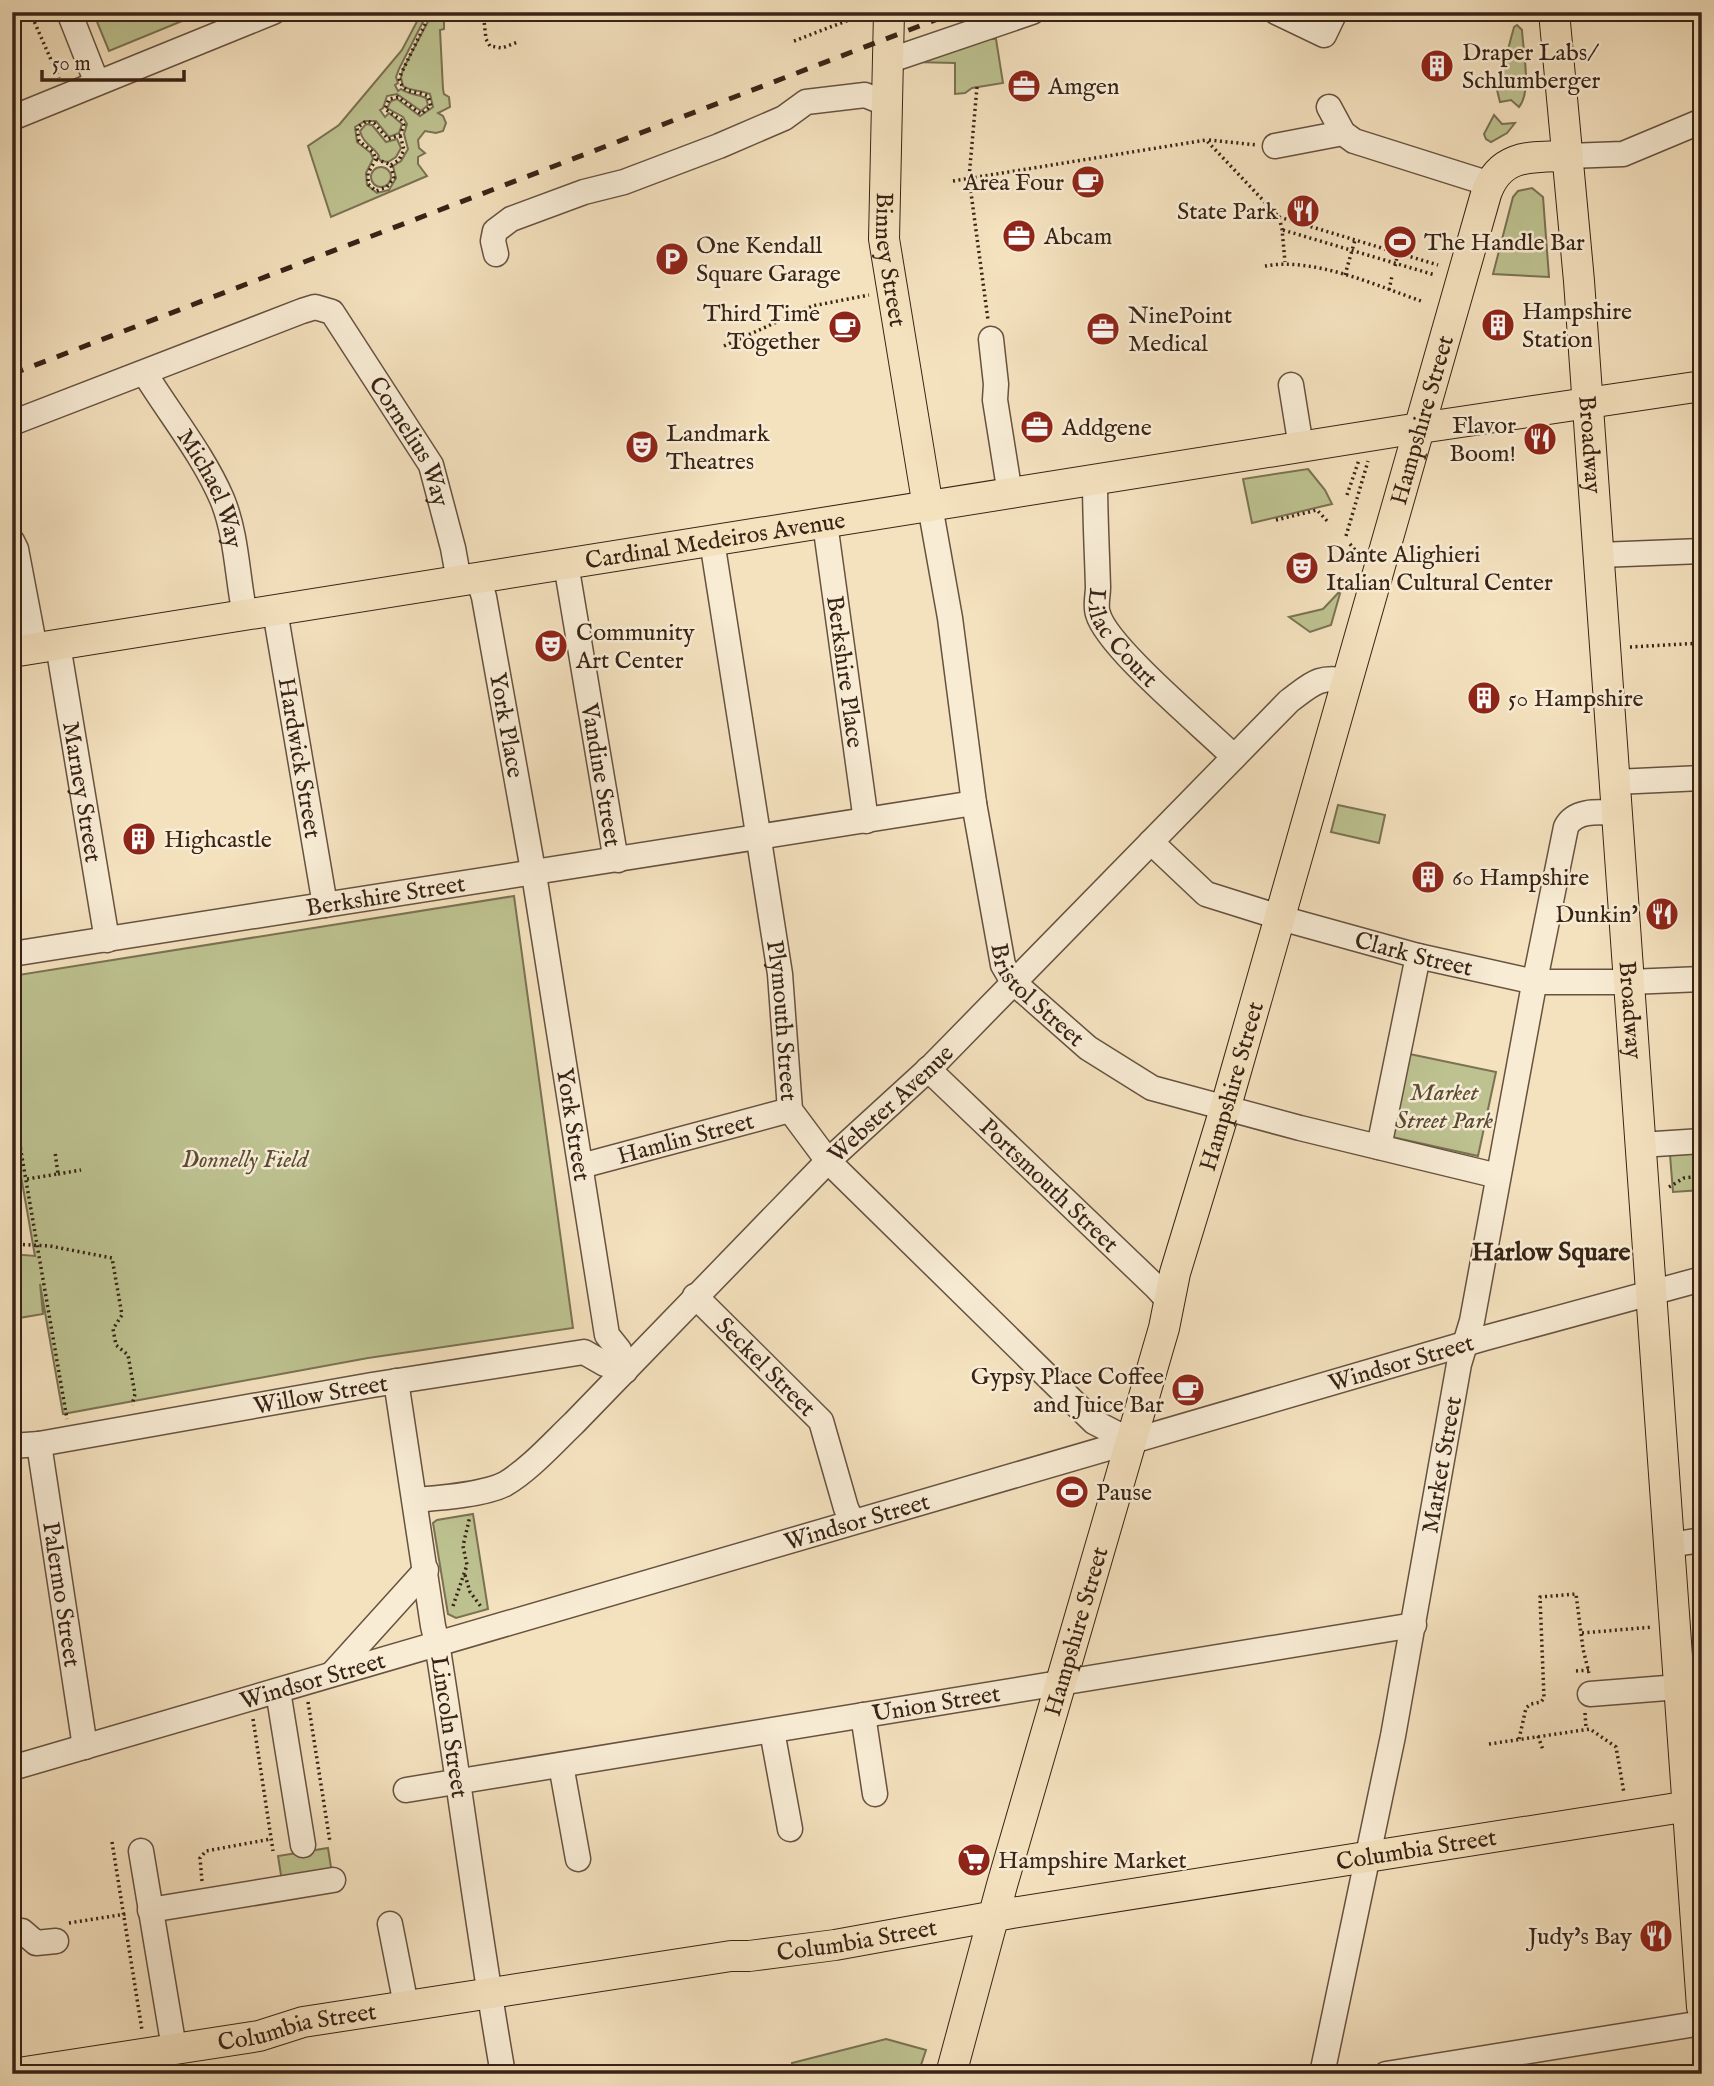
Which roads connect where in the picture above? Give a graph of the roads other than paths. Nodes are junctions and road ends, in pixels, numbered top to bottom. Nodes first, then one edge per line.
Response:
1 (68, 12) edge
2 (273, 12) edge
3 (888, 12) edge
4 (1032, 12) edge
5 (1276, 12) edge
6 (1335, 12) edge
7 (1554, 12) edge
8 (888, 61) junction
9 (97, 83) junction
10 (887, 104) junction
11 (1329, 107) dead end
12 (12, 117) edge
13 (1702, 121) edge
14 (1343, 133) junction
15 (1275, 146) road end
16 (1568, 156) junction
17 (1490, 184) junction
18 (496, 254) dead end
19 (991, 339) road end
20 (147, 373) junction
21 (1291, 386) dead end
22 (1702, 386) edge
23 (1588, 403) junction
24 (12, 424) edge
25 (1419, 428) junction
26 (1301, 447) junction
27 (1095, 480) junction
28 (1010, 494) junction
29 (929, 506) junction
30 (825, 523) junction
31 (12, 541) edge
32 (712, 541) junction
33 (1702, 551) edge
34 (1599, 555) junction
35 (566, 564) junction
36 (468, 580) junction
37 (275, 611) junction
38 (245, 615) junction
39 (35, 649) edge
40 (1348, 681) junction
41 (1234, 757) junction
42 (1702, 778) edge
43 (1615, 782) junction
44 (974, 803) junction
45 (1617, 813) junction
46 (866, 821) junction
47 (757, 837) junction
48 (1151, 842) junction
49 (618, 860) junction
50 (533, 874) junction
51 (325, 905) junction
52 (1280, 917) junction
53 (107, 940) junction
54 (12, 954) edge
55 (1418, 956) junction
56 (1702, 979) edge
57 (1013, 982) junction
58 (1535, 982) junction
59 (1629, 982) junction
60 (928, 1069) junction
61 (1225, 1108) junction
62 (790, 1110) junction
63 (1702, 1141) edge
64 (1640, 1145) junction
65 (1379, 1147) junction
66 (828, 1161) junction
67 (581, 1167) junction
68 (1498, 1176) junction
69 (1702, 1279) edge
70 (1651, 1292) junction
71 (695, 1297) junction
72 (1170, 1302) junction
73 (1465, 1344) junction
74 (625, 1371) junction
75 (396, 1381) junction
76 (1131, 1441) junction
77 (39, 1444) junction
78 (12, 1446) edge
79 (415, 1500) junction
80 (852, 1521) junction
81 (1702, 1540) edge
82 (1669, 1545) junction
83 (426, 1570) junction
84 (1414, 1625) junction
85 (438, 1643) junction
86 (332, 1674) junction
87 (1589, 1682) road end
88 (1061, 1683) junction
89 (1679, 1687) junction
90 (278, 1690) junction
91 (863, 1715) junction
92 (772, 1731) junction
93 (85, 1747) junction
94 (561, 1765) junction
95 (12, 1768) edge
96 (459, 1782) junction
97 (406, 1790) dead end
98 (875, 1794) dead end
99 (1695, 1805) edge
100 (790, 1829) dead end
101 (303, 1845) dead end
102 (141, 1851) dead end
103 (1367, 1858) junction
104 (578, 1859) dead end
105 (333, 1880) dead end
106 (133, 1913) junction
107 (995, 1918) junction
108 (390, 1924) dead end
109 (22, 1931) dead end
110 (63, 1932) road end
111 (489, 1995) junction
112 (407, 2005) junction
113 (1702, 2007) edge
114 (1702, 2023) edge
115 (159, 2050) junction
116 (12, 2074) edge
117 (503, 2074) edge
118 (951, 2074) edge
119 (1322, 2074) edge
120 (1386, 2074) edge

1 - 9 street
2 - 9 street
3 - 8 main road, Binney Street
4 - 8 street
5 - 6 street
7 - 16 main road, Broadway
8 - 10 main road, Binney Street
9 - 12 street
10 - 18 street
10 - 29 main road, Binney Street
11 - 14 street
13 - 16 street
14 - 15 street
14 - 17 street
16 - 17 main road
16 - 23 main road, Broadway
17 - 25 main road, Hampshire Street
19 - 28 street
20 - 24 street
20 - 36 street, Cornelius Way
20 - 38 street, Michael Way
21 - 26 street
22 - 23 main road, Cardinal Medeiros Avenue
23 - 25 main road, Cardinal Medeiros Avenue
23 - 34 main road, Broadway
25 - 26 main road, Cardinal Medeiros Avenue
25 - 40 main road, Hampshire Street
26 - 27 main road, Cardinal Medeiros Avenue
27 - 28 main road, Cardinal Medeiros Avenue
27 - 41 street, Lilac Court
28 - 29 main road, Cardinal Medeiros Avenue
29 - 30 main road, Cardinal Medeiros Avenue
29 - 44 street, Bristol Street
30 - 32 main road, Cardinal Medeiros Avenue
30 - 46 street, Berkshire Place
31 - 39 street, Marney Street
32 - 35 main road, Cardinal Medeiros Avenue
32 - 47 street, Plymouth Street
33 - 34 street
34 - 43 main road, Broadway
35 - 36 main road, Cardinal Medeiros Avenue
35 - 49 street, Vandine Street
36 - 37 main road, Cardinal Medeiros Avenue
36 - 50 street, York Place
37 - 38 main road, Cardinal Medeiros Avenue
37 - 51 street, Hardwick Street
38 - 39 main road, Cardinal Medeiros Avenue
39 - 53 street, Marney Street
40 - 41 street, Webster Avenue
40 - 52 main road, Hampshire Street
41 - 48 street, Webster Avenue
42 - 43 street
43 - 45 main road, Broadway
44 - 46 street
44 - 57 street, Bristol Street
45 - 58 street, Market Street
45 - 59 main road, Broadway
46 - 47 street
47 - 49 street, Berkshire Street
47 - 62 street, Plymouth Street
48 - 52 street, Clark Street
48 - 57 street, Webster Avenue
49 - 50 street, Berkshire Street
50 - 51 street, Berkshire Street
50 - 67 street, York Street
51 - 53 street, Berkshire Street
52 - 55 street, Clark Street
52 - 61 main road, Hampshire Street
53 - 54 street, Berkshire Street
55 - 58 street, Clark Street
55 - 65 street
56 - 59 street, Clark Street
57 - 60 street, Webster Avenue
57 - 61 street, Bristol Street
58 - 59 street, Clark Street
58 - 68 street, Market Street
59 - 64 main road, Broadway
60 - 66 street, Webster Avenue
60 - 72 street, Portsmouth Street
61 - 65 street, Bristol Street
61 - 72 main road, Hampshire Street
62 - 66 street, Plymouth Street
62 - 67 street, Hamlin Street
63 - 64 street
64 - 70 main road, Broadway
65 - 68 street, Bristol Street
66 - 71 street, Webster Avenue
66 - 76 street, Plymouth Street
67 - 74 street, York Street
68 - 73 street, Market Street
69 - 70 street, Windsor Street
70 - 73 street, Windsor Street
70 - 82 main road, Broadway
71 - 74 street, Webster Avenue
71 - 80 street, Seckel Street
72 - 76 main road, Hampshire Street
73 - 76 street, Windsor Street
73 - 84 street, Market Street
74 - 75 street, Willow Street
74 - 79 street, Webster Avenue
75 - 77 street, Willow Street
75 - 79 street, Lincoln Street
76 - 80 street, Windsor Street
76 - 88 main road, Hampshire Street
77 - 78 street, Willow Street
77 - 93 street, Palermo Street
79 - 83 street, Lincoln Street
80 - 85 street, Windsor Street
81 - 82 street
82 - 89 main road, Broadway
83 - 85 street, Lincoln Street
83 - 86 street
84 - 88 street, Union Street
84 - 103 street, Market Street
85 - 86 street, Windsor Street
85 - 96 street, Lincoln Street
86 - 90 street, Windsor Street
87 - 89 street
88 - 91 street, Union Street
88 - 107 main road, Hampshire Street
89 - 99 main road, Broadway
90 - 93 street, Windsor Street
90 - 101 street
91 - 92 street, Union Street
91 - 98 street
92 - 94 street, Union Street
92 - 100 street
93 - 95 street, Windsor Street
94 - 96 street, Union Street
94 - 104 street
96 - 97 street, Union Street
96 - 111 street, Lincoln Street
99 - 103 main road, Columbia Street
99 - 113 main road, Broadway
102 - 106 street
103 - 107 main road, Columbia Street
103 - 119 street, Market Street
105 - 106 street
106 - 115 street
107 - 111 main road, Columbia Street
107 - 118 main road, Hampshire Street
108 - 112 street
109 - 110 street
111 - 112 main road, Columbia Street
111 - 117 street, Lincoln Street
112 - 115 main road, Columbia Street
114 - 120 street
115 - 116 main road, Columbia Street

